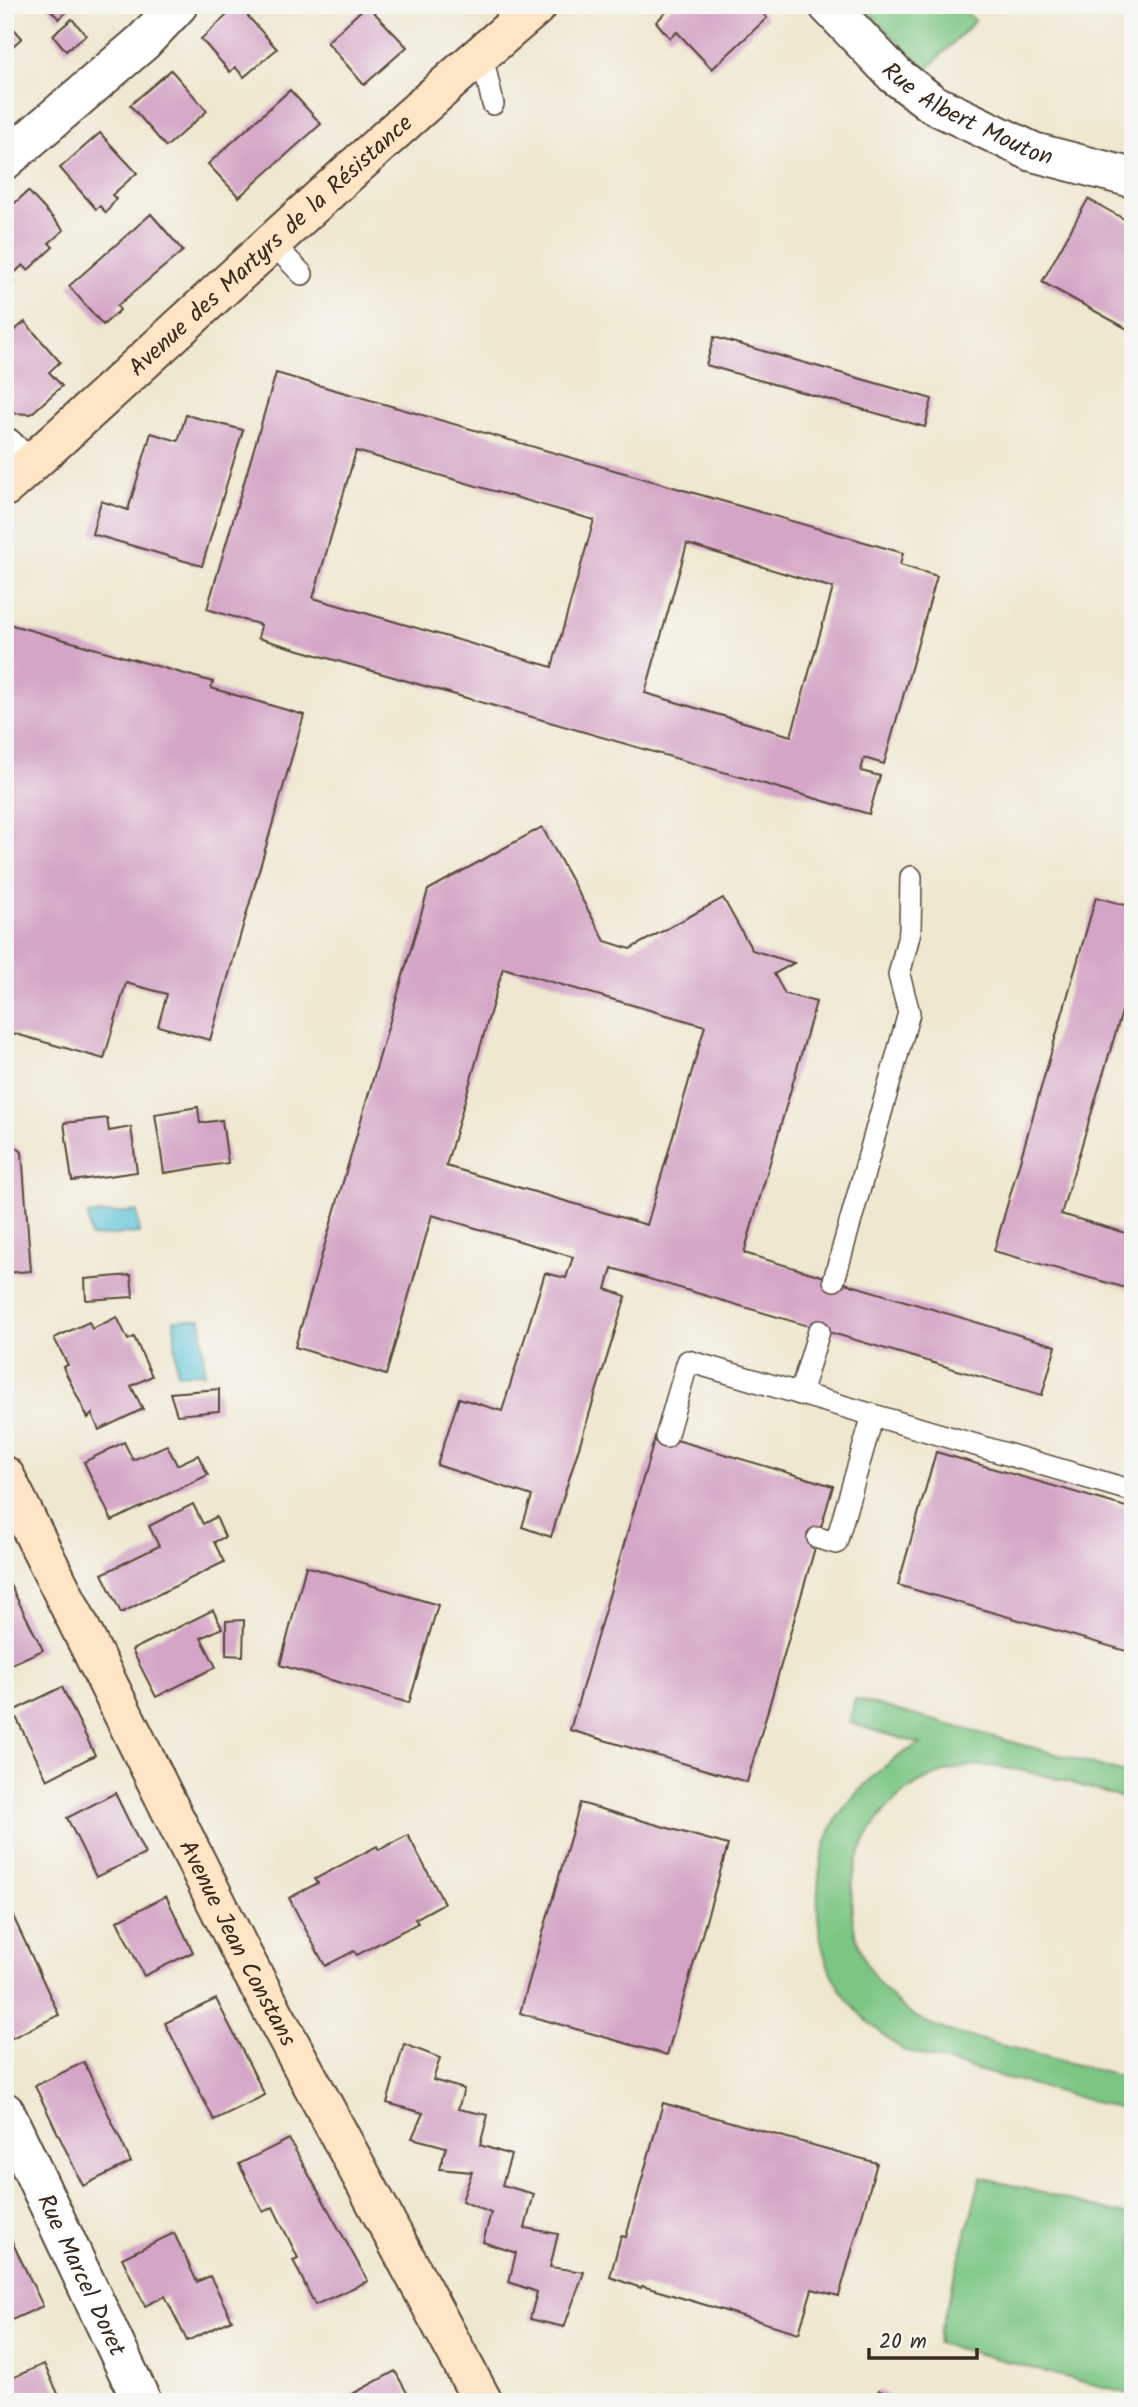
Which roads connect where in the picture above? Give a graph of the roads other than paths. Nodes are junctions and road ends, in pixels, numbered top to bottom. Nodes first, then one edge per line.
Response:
1 (178, 5) edge
2 (828, 5) edge
3 (533, 7) edge
4 (482, 55) junction
5 (494, 103) dead end
6 (5, 160) edge
7 (1133, 178) edge
8 (273, 244) junction
9 (302, 274) dead end
10 (12, 467) edge
11 (911, 877) dead end
12 (834, 1280) dead end
13 (819, 1331) dead end
14 (800, 1394) junction
15 (873, 1415) junction
16 (666, 1437) dead end
17 (6, 1480) edge
18 (1133, 1491) edge
19 (818, 1538) dead end
20 (5, 2112) edge
21 (142, 2402) edge
22 (483, 2402) edge

1 - 6 street
2 - 7 street, Rue Albert Mouton
3 - 4 street, Avenue des Martyrs de la Résistance
4 - 5 lane
4 - 8 street, Avenue des Martyrs de la Résistance
8 - 9 lane
8 - 10 street, Avenue des Martyrs de la Résistance
11 - 12 lane
13 - 14 lane
14 - 15 lane
14 - 16 lane
15 - 18 lane
15 - 19 lane
17 - 22 street, Avenue Jean Constans
20 - 21 street, Rue Marcel Doret

